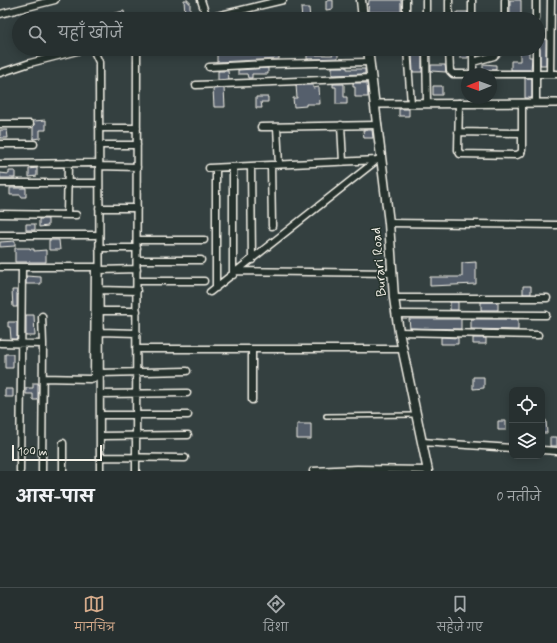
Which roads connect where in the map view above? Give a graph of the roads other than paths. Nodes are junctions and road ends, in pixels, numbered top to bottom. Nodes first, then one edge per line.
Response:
1 (55, 0) edge
2 (201, 0) edge
3 (283, 0) edge
4 (361, 0) edge
5 (406, 0) edge
6 (426, 0) edge
7 (449, 0) edge
8 (472, 0) edge
9 (505, 0) edge
10 (536, 0) edge
11 (551, 0) edge
12 (204, 12) edge
13 (234, 12) edge
14 (362, 12) edge
15 (406, 12) edge
16 (426, 12) edge
17 (449, 12) edge
18 (472, 12) edge
19 (505, 12) edge
20 (536, 12) edge
21 (0, 14) edge
22 (58, 56) edge
23 (94, 56) edge
24 (96, 56) edge
25 (137, 56) edge
26 (369, 56) edge
27 (408, 56) edge
28 (426, 56) edge
29 (450, 56) edge
30 (473, 56) edge
31 (494, 56) edge
32 (536, 56) edge
33 (369, 62) junction
34 (473, 62) junction
35 (209, 67) dead end
36 (473, 68) edge
37 (0, 73) edge
38 (461, 74) edge
39 (497, 74) edge
40 (536, 74) junction
41 (554, 74) edge
42 (371, 78) junction
43 (196, 85) dead end
44 (497, 101) edge
45 (459, 103) joint
46 (522, 103) junction
47 (536, 103) junction
48 (557, 103) edge
49 (375, 104) junction
50 (411, 104) junction
51 (427, 104) junction
52 (0, 124) edge
53 (30, 124) dead end
54 (341, 125) junction
55 (377, 125) junction
56 (261, 127) dead end
57 (277, 127) junction
58 (99, 128) junction
59 (137, 128) junction
60 (458, 132) junction
61 (522, 132) junction
62 (0, 144) edge
63 (34, 144) dead end
64 (99, 145) junction
65 (137, 146) junction
66 (379, 160) junction
67 (343, 162) junction
68 (68, 163) junction
69 (0, 164) edge
70 (97, 165) junction
71 (271, 165) junction
72 (279, 165) junction
73 (251, 166) junction
74 (137, 167) junction
75 (234, 167) junction
76 (209, 168) dead end
77 (216, 168) junction
78 (0, 183) edge
79 (95, 183) junction
80 (68, 184) junction
81 (99, 208) junction
82 (137, 208) junction
83 (0, 214) edge
84 (67, 215) junction
85 (76, 215) dead end
86 (389, 223) junction
87 (557, 225) edge
88 (272, 226) dead end
89 (0, 235) edge
90 (95, 235) junction
91 (137, 240) junction
92 (204, 240) dead end
93 (100, 248) junction
94 (137, 248) junction
95 (137, 260) junction
96 (201, 260) dead end
97 (252, 260) junction
98 (0, 267) edge
99 (22, 267) junction
100 (98, 268) junction
101 (137, 269) junction
102 (235, 273) junction
103 (393, 273) junction
104 (137, 281) junction
105 (204, 281) dead end
106 (216, 288) junction
107 (100, 290) junction
108 (137, 291) junction
109 (210, 292) dead end
110 (394, 298) junction
111 (547, 298) dead end
112 (100, 311) junction
113 (137, 311) junction
114 (397, 314) junction
115 (546, 315) dead end
116 (42, 316) dead end
117 (100, 332) junction
118 (399, 332) junction
119 (137, 333) junction
120 (538, 335) dead end
121 (0, 343) edge
122 (22, 344) junction
123 (43, 344) junction
124 (136, 349) junction
125 (252, 349) junction
126 (402, 349) junction
127 (187, 371) dead end
128 (100, 373) junction
129 (136, 373) junction
130 (42, 378) junction
131 (188, 393) dead end
132 (100, 394) junction
133 (136, 394) junction
134 (252, 400) dead end
135 (188, 414) dead end
136 (100, 415) junction
137 (136, 415) junction
138 (417, 415) junction
139 (326, 416) dead end
140 (188, 435) dead end
141 (100, 436) junction
142 (136, 436) junction
143 (422, 442) junction
144 (63, 444) dead end
145 (509, 448) edge
146 (545, 450) edge
147 (557, 451) edge
148 (100, 457) junction
149 (136, 457) junction
150 (185, 458) dead end
151 (325, 470) edge
152 (347, 470) edge
153 (428, 470) edge
154 (20, 471) edge
155 (42, 471) edge
156 (63, 471) edge
157 (100, 471) edge
158 (136, 471) edge
159 (313, 471) edge

1 - 21 street
2 - 12 street
3 - 13 street
4 - 14 main road
5 - 15 street
6 - 16 street
7 - 17 street
8 - 18 street
9 - 19 street
10 - 20 street
11 - 41 street
22 - 37 street
23 - 70 street
24 - 58 street
25 - 59 street
26 - 33 main road, Burari Road
27 - 50 street
28 - 51 street
29 - 38 street
30 - 34 street
31 - 34 street
32 - 40 street
33 - 35 street
33 - 42 main road, Burari Road
34 - 36 street
39 - 40 street
40 - 41 street
40 - 47 street
42 - 43 street
42 - 49 main road, Burari Road
44 - 46 street
45 - 51 street
45 - 60 street
46 - 47 street
46 - 61 street
47 - 48 street
49 - 50 street
49 - 55 main road, Burari Road
50 - 51 street
52 - 53 street
54 - 55 street
54 - 57 street
54 - 67 street
55 - 66 main road, Burari Road
56 - 57 street
57 - 72 street
58 - 59 street
58 - 64 street
59 - 65 street
60 - 61 street
60 - 61 street
62 - 63 street
64 - 65 street
64 - 70 street
65 - 74 street
66 - 67 street
66 - 86 main road, Burari Road
66 - 97 street
67 - 72 street
68 - 69 street
68 - 70 street
68 - 80 street
70 - 74 street
70 - 79 street
70 - 81 street
71 - 72 street
71 - 73 street
71 - 88 street
73 - 75 street
73 - 97 street
74 - 82 street
75 - 77 street
75 - 102 street
76 - 77 street
77 - 106 street
78 - 80 street
79 - 80 street
79 - 90 street
80 - 84 street
81 - 82 street
81 - 93 street
82 - 91 street
83 - 84 street
84 - 85 street
86 - 87 street
86 - 103 main road, Burari Road
89 - 90 street
90 - 100 street
91 - 92 street
91 - 94 street
93 - 94 street
93 - 100 street
94 - 95 street
95 - 96 street
95 - 101 street
97 - 102 street
98 - 99 street
99 - 100 street
99 - 122 street
100 - 101 street
100 - 107 street
100 - 130 street
101 - 104 street
102 - 103 street
102 - 106 street
103 - 110 main road, Burari Road
104 - 105 street
104 - 108 street
106 - 109 street
107 - 108 street
107 - 112 street
108 - 113 street
110 - 111 street
110 - 114 main road, Burari Road
112 - 113 street
112 - 117 street
113 - 119 street
114 - 115 street
114 - 118 main road, Burari Road
116 - 123 street
117 - 119 street
117 - 128 street
118 - 120 street
118 - 126 main road, Burari Road
119 - 124 street
121 - 122 street
122 - 123 street
122 - 154 street
123 - 130 street
124 - 125 street
124 - 129 street
125 - 126 street
125 - 134 street
126 - 138 main road, Burari Road
127 - 129 street
128 - 129 street
128 - 132 street
129 - 133 street
130 - 155 street
131 - 133 street
132 - 133 street
132 - 136 street
133 - 137 street
135 - 137 street
136 - 137 street
136 - 141 street
137 - 142 street
138 - 139 lane
138 - 143 main road, Burari Road
140 - 142 street
141 - 142 street
141 - 148 street
142 - 149 street
143 - 145 street
143 - 153 main road, Burari Road
144 - 156 street
146 - 147 street
148 - 149 street
148 - 157 street
149 - 150 street
149 - 158 street
151 - 152 street
151 - 159 street
152 - 153 street

